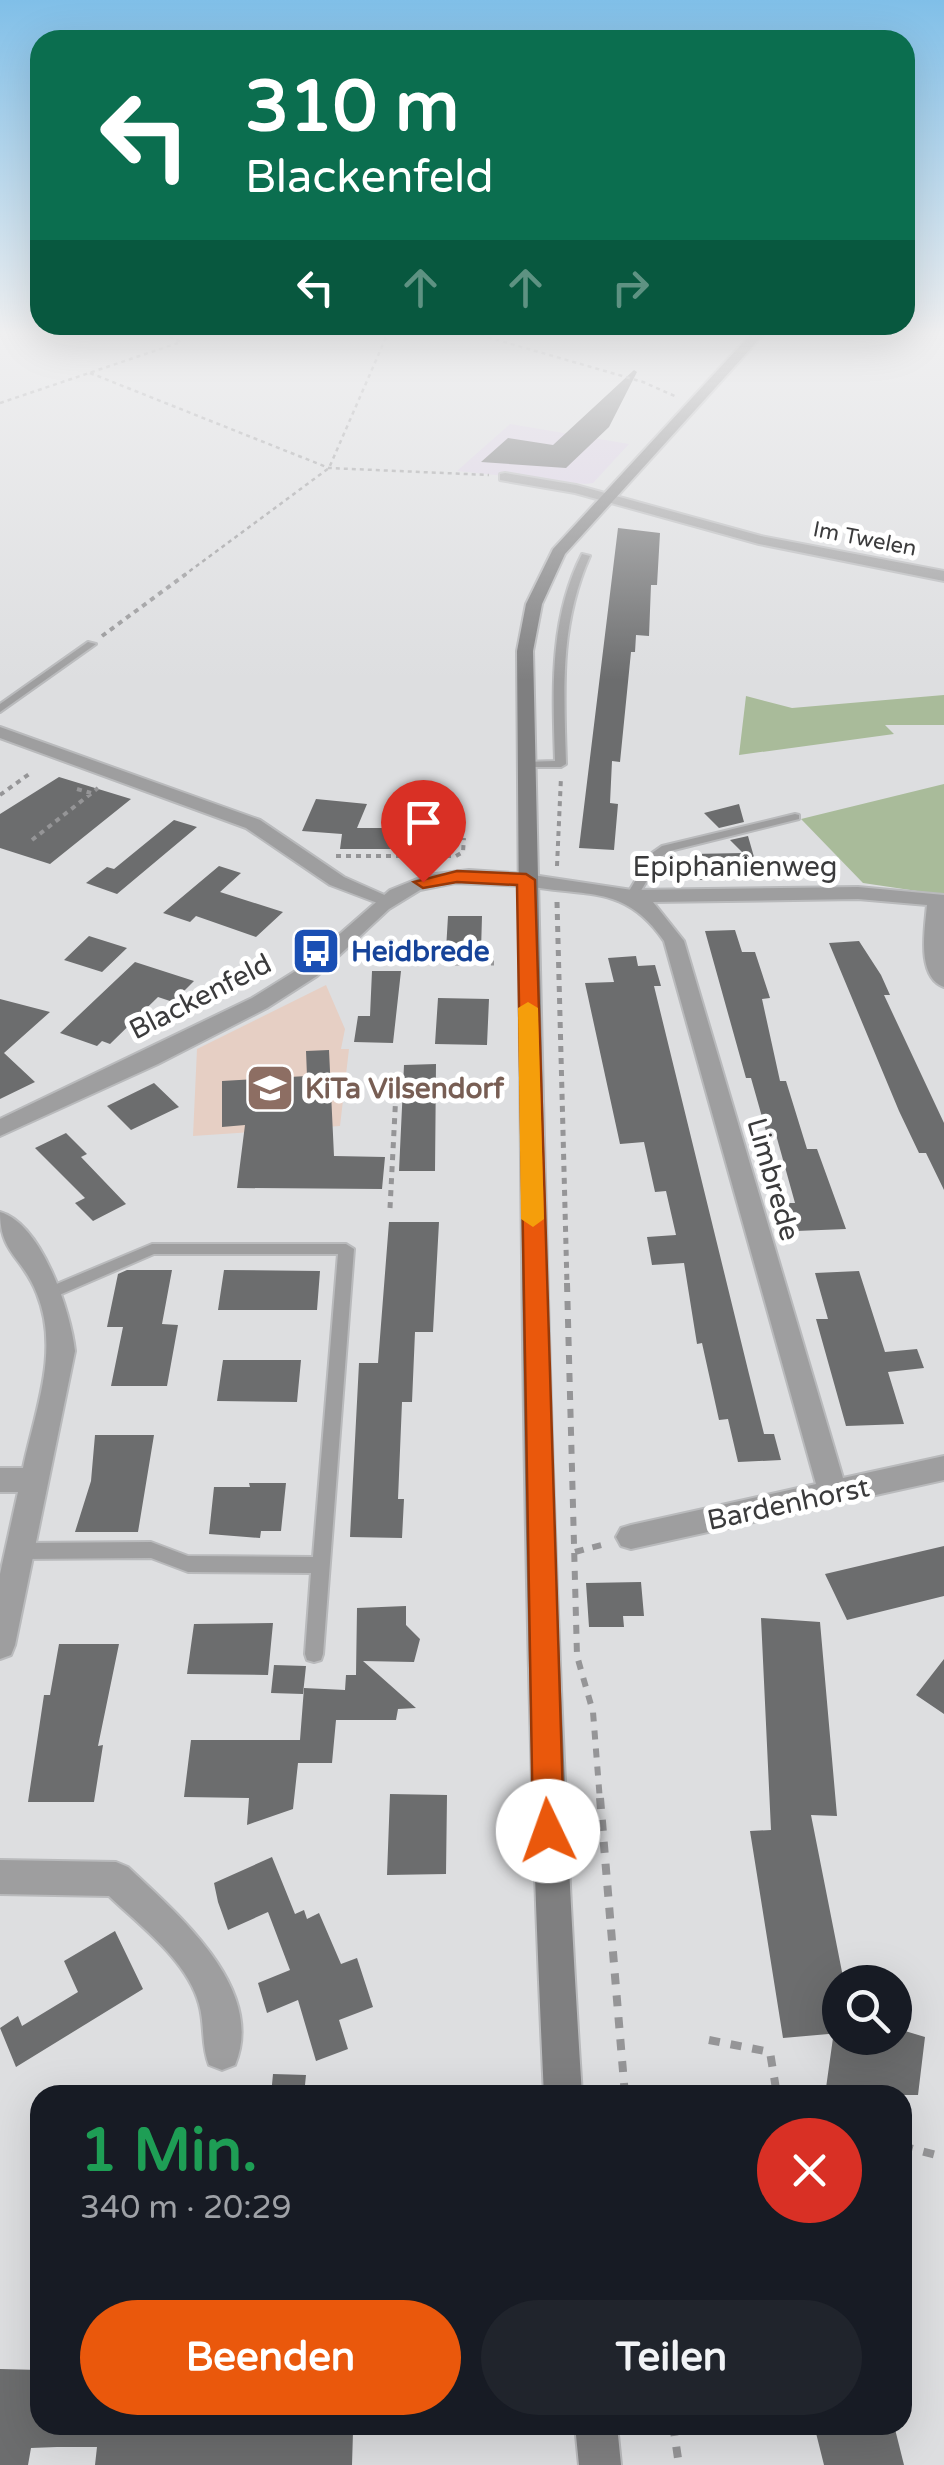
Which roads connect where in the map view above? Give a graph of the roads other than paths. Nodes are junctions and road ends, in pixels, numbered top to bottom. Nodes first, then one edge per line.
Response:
1 (648, 450) edge
2 (505, 477) road end
3 (604, 497) junction
4 (585, 556) dead end
5 (944, 576) edge
6 (539, 590) junction
7 (569, 592) junction
8 (91, 644) road end
9 (0, 709) edge
10 (0, 732) edge
11 (524, 766) junction
12 (795, 817) dead end
13 (526, 880) junction
14 (632, 896) junction
15 (388, 901) junction
16 (941, 901) edge
17 (944, 980) edge
18 (0, 1128) edge
19 (0, 1221) edge
20 (52, 1292) junction
21 (944, 1468) edge
22 (0, 1480) edge
23 (37, 1480) junction
24 (833, 1494) junction
25 (631, 1537) dead end
26 (21, 1551) junction
27 (321, 1565) junction
28 (0, 1645) edge
29 (314, 1654) dead end
30 (0, 1877) edge
31 (222, 2052) dead end
32 (562, 2085) edge
33 (597, 2435) edge
34 (600, 2465) edge

1 - 3 main road
2 - 3 street, Im Twelen
3 - 5 street, Im Twelen
3 - 6 main road
4 - 7 lane
6 - 7 lane
6 - 11 main road
7 - 11 lane
8 - 9 lane
10 - 15 street
11 - 13 main road
12 - 14 lane
13 - 14 street, Epiphanienweg
13 - 15 street, Blackenfeld
13 - 32 main road
14 - 16 street, Epiphanienweg
14 - 24 street, Limbrede
15 - 18 street, Blackenfeld
16 - 17 street
19 - 20 street
20 - 23 street
20 - 27 lane
21 - 24 street, Bardenhorst
22 - 23 street
23 - 26 street
24 - 25 street, Bardenhorst
26 - 27 lane
26 - 28 street
27 - 29 lane
30 - 31 street
33 - 34 main road

